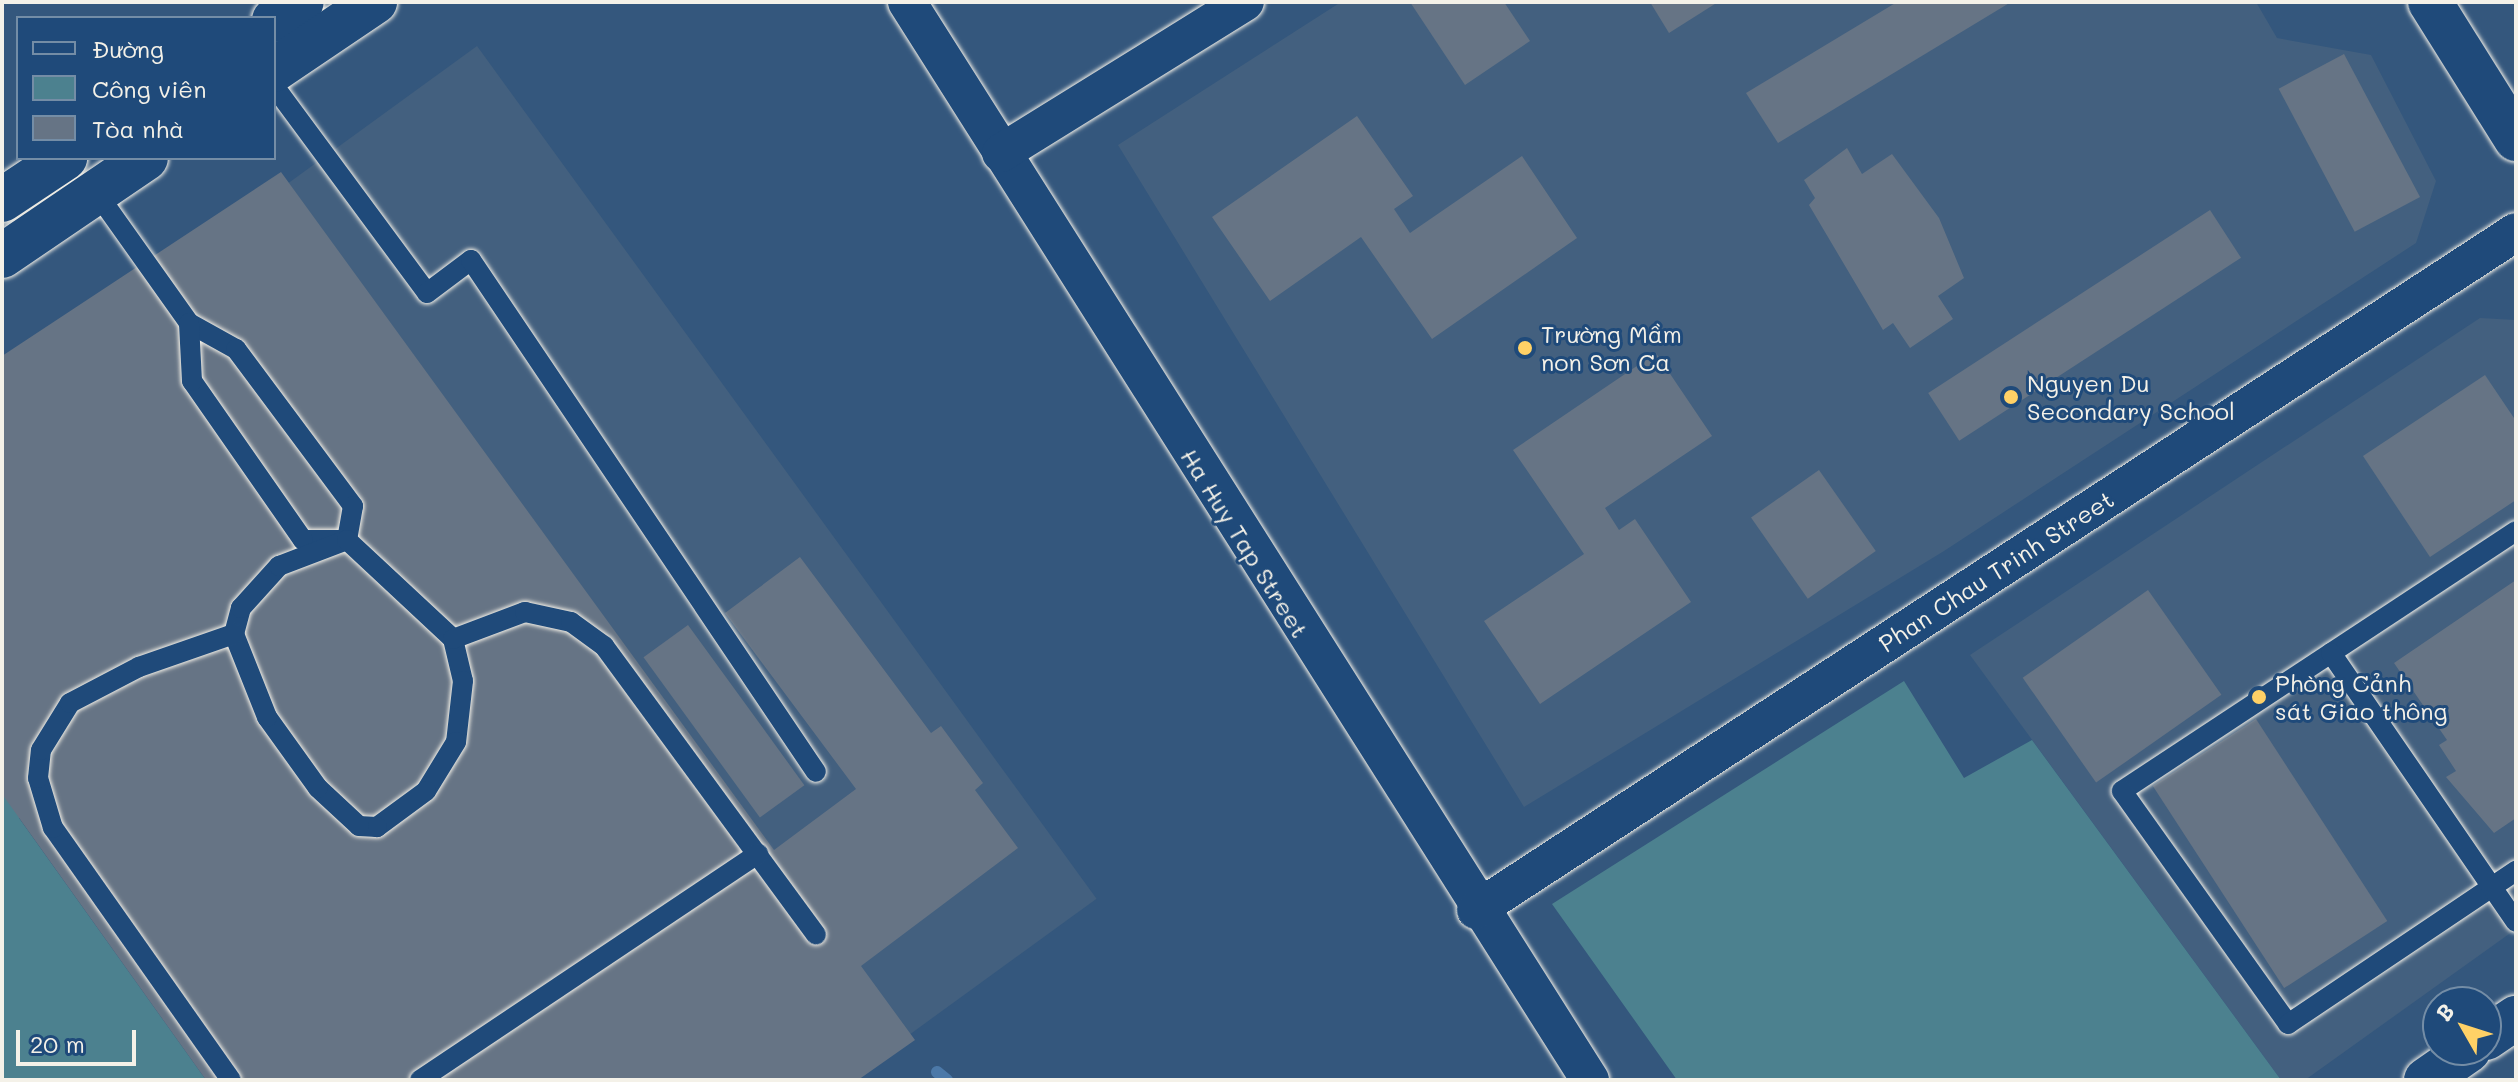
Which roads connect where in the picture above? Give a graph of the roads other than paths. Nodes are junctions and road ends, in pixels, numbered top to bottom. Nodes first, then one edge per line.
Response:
1 (302, 2) edge
2 (375, 2) edge
3 (907, 2) edge
4 (1245, 2) edge
5 (2430, 2) edge
6 (276, 19) edge
7 (276, 69) edge
8 (276, 89) edge
9 (2516, 139) edge
10 (1001, 153) junction
11 (62, 160) edge
12 (143, 160) edge
13 (96, 192) junction
14 (2, 200) edge
15 (2516, 232) edge
16 (2, 256) edge
17 (189, 323) junction
18 (2516, 531) edge
19 (347, 540) junction
20 (234, 634) junction
21 (453, 639) junction
22 (2331, 653) junction
23 (816, 772) dead end
24 (758, 854) junction
25 (2516, 871) edge
26 (2493, 888) junction
27 (1476, 910) junction
28 (2516, 922) edge
29 (816, 935) dead end
30 (2446, 1066) edge
31 (231, 1080) edge
32 (420, 1080) edge
33 (1590, 1080) edge
34 (2426, 1080) edge

1 - 6 main road
2 - 7 main road
3 - 10 street, Ha Huy Tap Street
4 - 10 street
5 - 9 main road
8 - 23 lane
10 - 27 street, Ha Huy Tap Street
11 - 14 main road
12 - 13 main road
13 - 16 main road
13 - 17 lane
15 - 27 street, Phan Chau Trinh Street
17 - 19 lane
17 - 19 lane
18 - 22 lane
19 - 20 lane
19 - 21 lane
20 - 21 lane
20 - 31 lane
21 - 24 lane
22 - 26 lane
22 - 26 lane
24 - 29 lane
24 - 32 lane
25 - 26 lane
26 - 28 lane
27 - 33 street, Ha Huy Tap Street
30 - 34 main road

